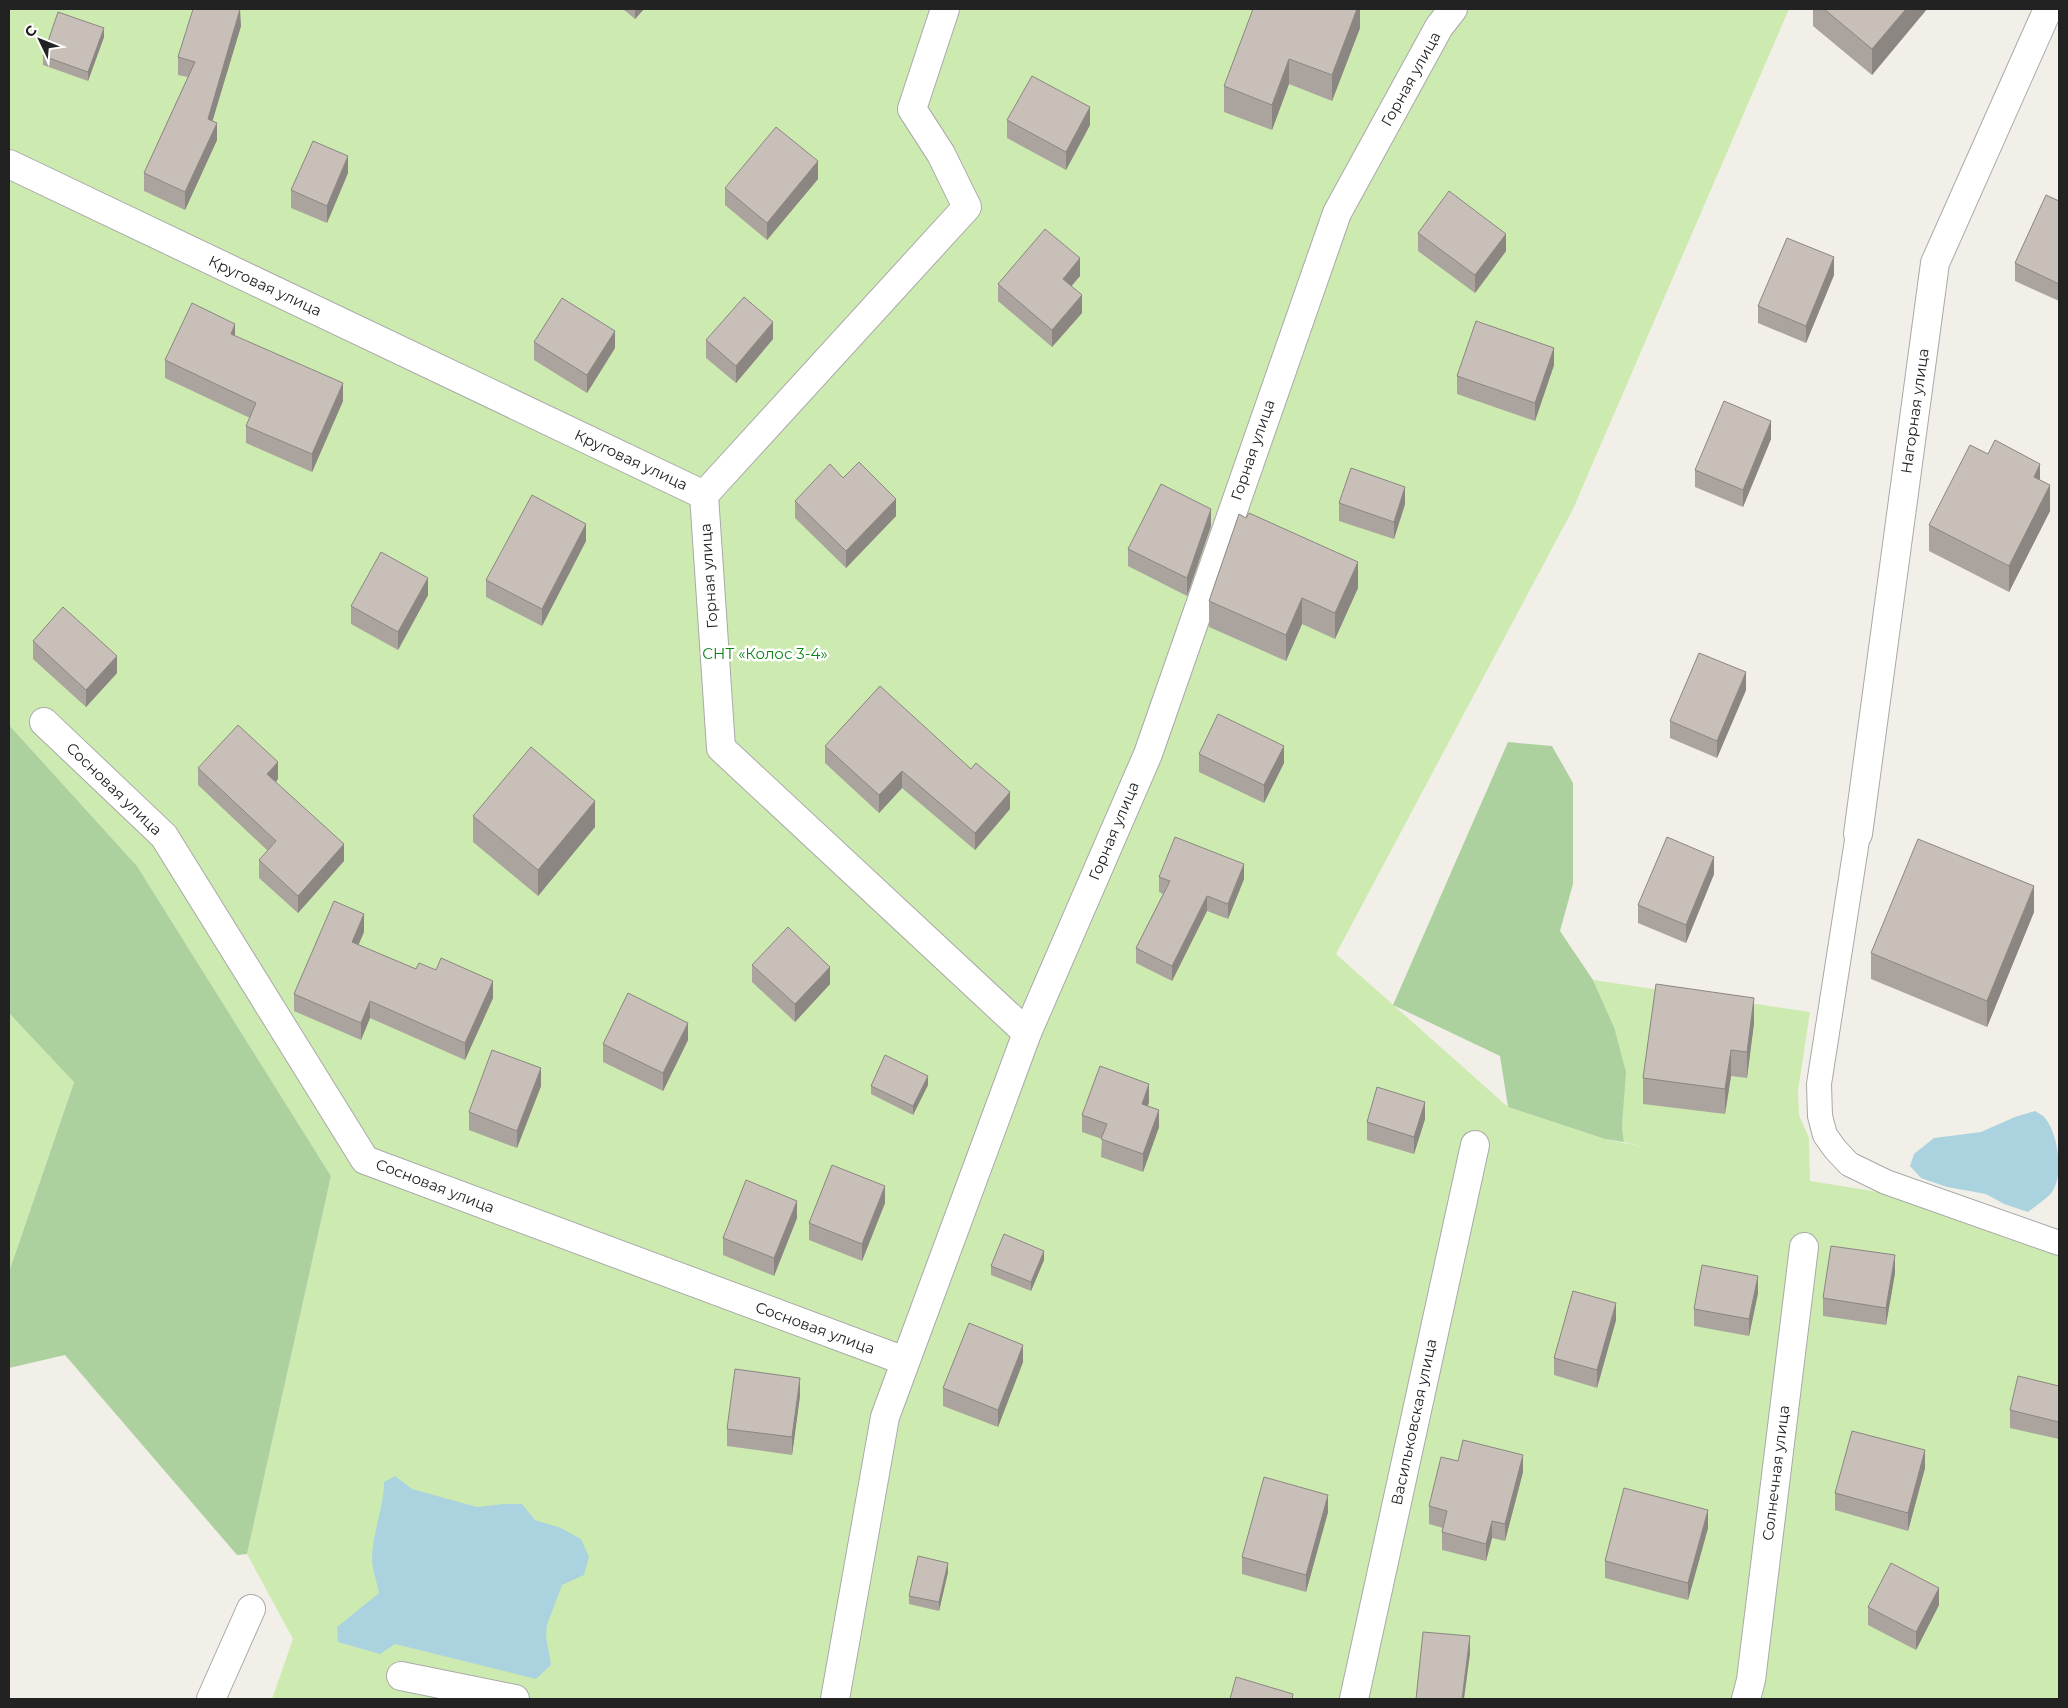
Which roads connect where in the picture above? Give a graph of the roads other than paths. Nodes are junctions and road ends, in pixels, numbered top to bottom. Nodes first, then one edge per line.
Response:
1 (945, 9) edge
2 (1452, 9) edge
3 (2048, 9) edge
4 (9, 164) edge
5 (704, 495) junction
6 (44, 722) dead end
7 (1858, 834) joint
8 (1027, 1033) junction
9 (1474, 1145) dead end
10 (2059, 1243) edge
11 (1804, 1247) dead end
12 (906, 1361) junction
13 (250, 1609) dead end
14 (401, 1676) dead end
15 (211, 1699) edge
16 (515, 1699) edge
17 (835, 1699) edge
18 (1354, 1699) edge
19 (1746, 1699) edge

1 - 5 street, Круговая улица
2 - 8 street, Горная улица
3 - 7 street, Нагорная улица
4 - 5 street, Круговая улица
5 - 8 street, Горная улица
6 - 12 street, Сосновая улица
7 - 10 lane
8 - 12 street
9 - 18 street, Васильковская улица
11 - 19 street, Солнечная улица
12 - 17 street
13 - 15 street
14 - 16 street

